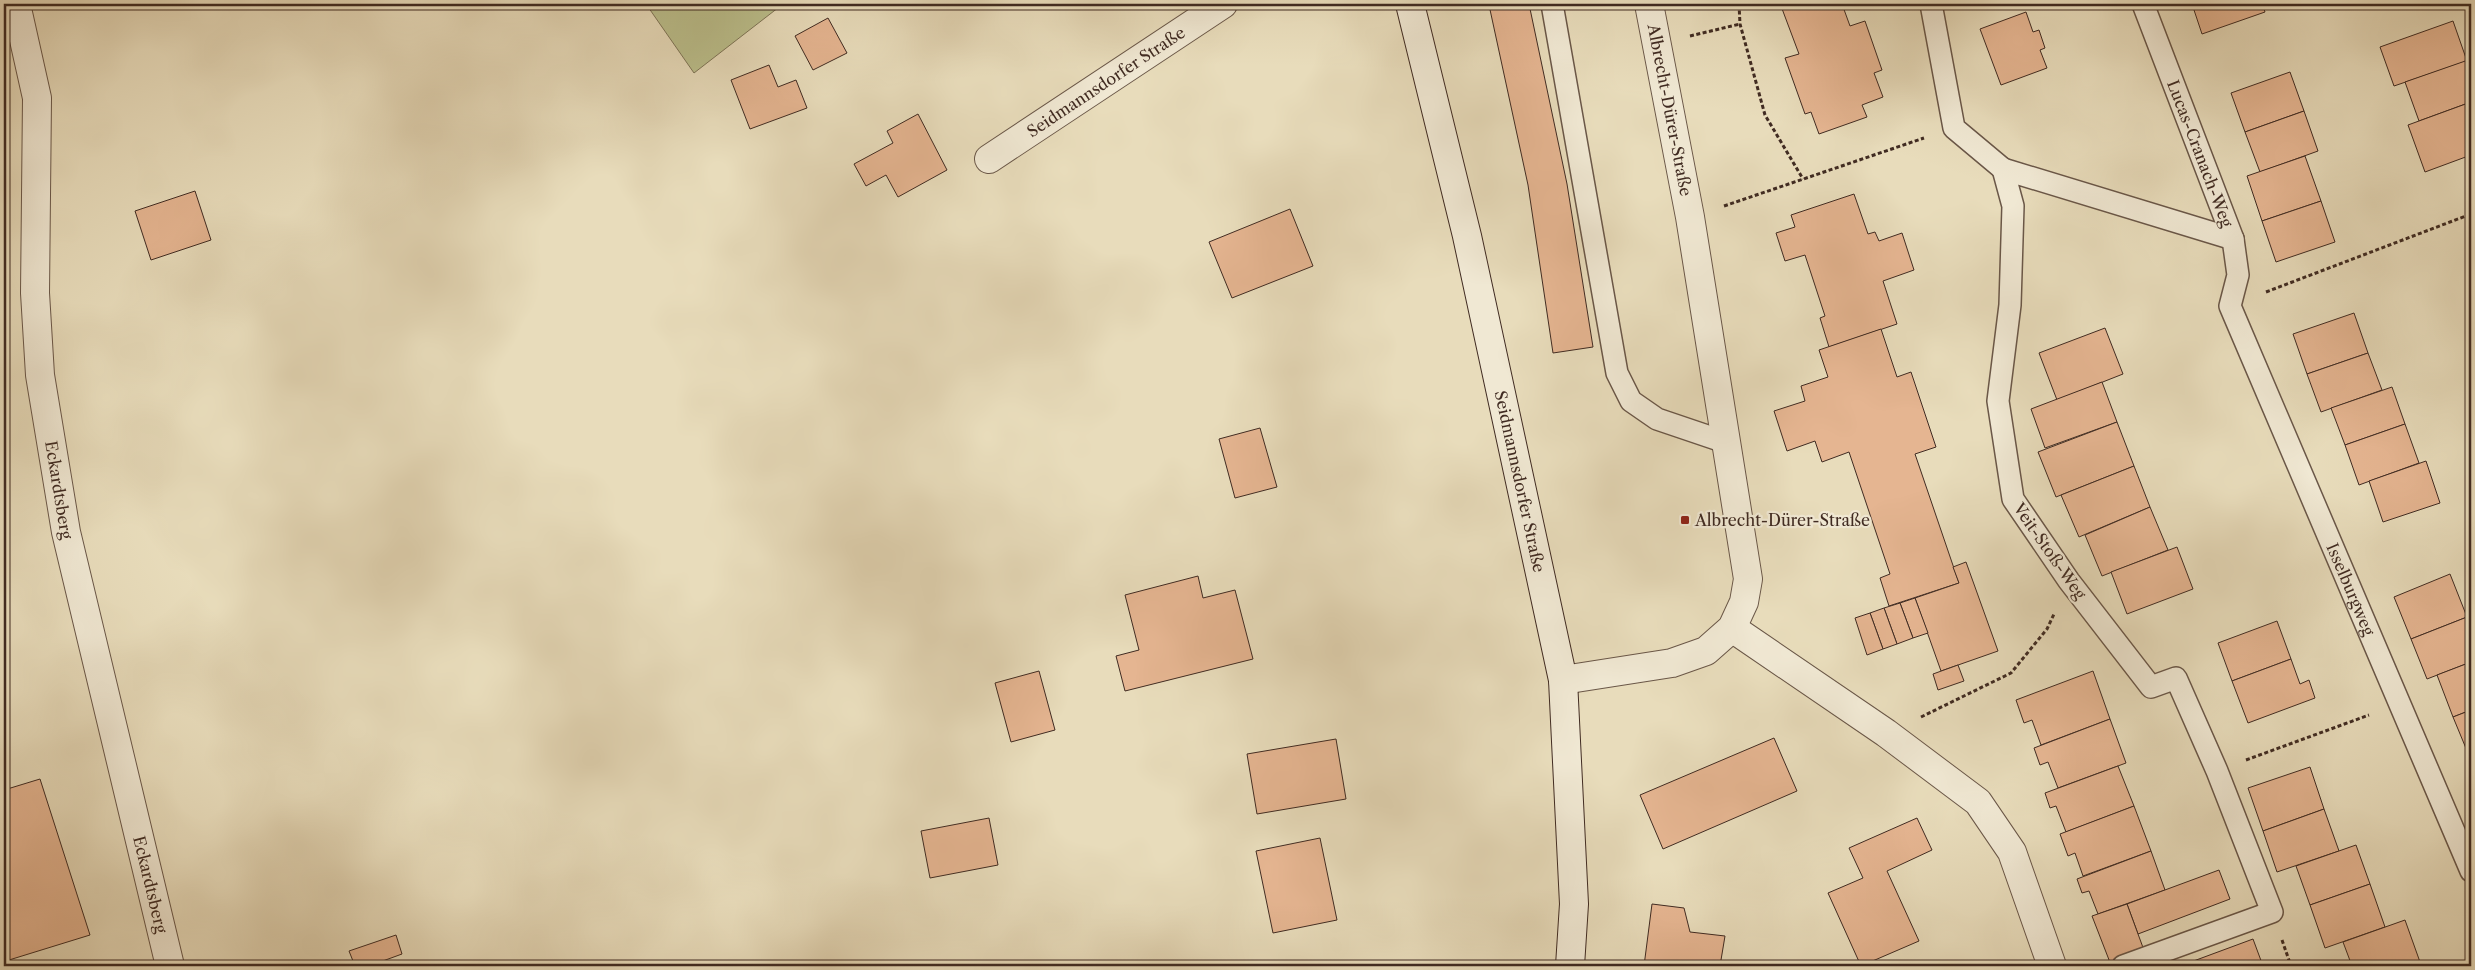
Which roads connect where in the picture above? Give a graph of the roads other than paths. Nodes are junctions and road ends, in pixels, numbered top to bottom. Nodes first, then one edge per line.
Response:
1 (16, 4) edge
2 (1223, 4) edge
3 (1410, 4) edge
4 (1552, 4) edge
5 (1649, 4) edge
6 (1931, 4) edge
7 (2143, 4) edge
8 (988, 159) dead end
9 (2003, 168) junction
10 (2233, 239) junction
11 (2230, 306) joint
12 (1725, 442) junction
13 (1732, 628) junction
14 (1563, 680) junction
15 (2471, 871) edge
16 (170, 966) edge
17 (1570, 966) edge
18 (2052, 966) edge
19 (2123, 966) edge

1 - 16 street, Eckardtsberg
2 - 8 street, Seidmannsdorfer Straße
3 - 14 street, Seidmannsdorfer Straße
4 - 12 lane
5 - 12 street, Albrecht-Dürer-Straße
6 - 9 lane
7 - 10 lane, Lucas-Cranach-Weg
9 - 10 lane
9 - 19 lane, Veit-Stoß-Weg
10 - 11 lane, Lucas-Cranach-Weg
11 - 15 lane, Isselburgweg
12 - 13 street, Albrecht-Dürer-Straße
13 - 14 street, Albrecht-Dürer-Straße
13 - 18 street
14 - 17 street, Seidmannsdorfer Straße

